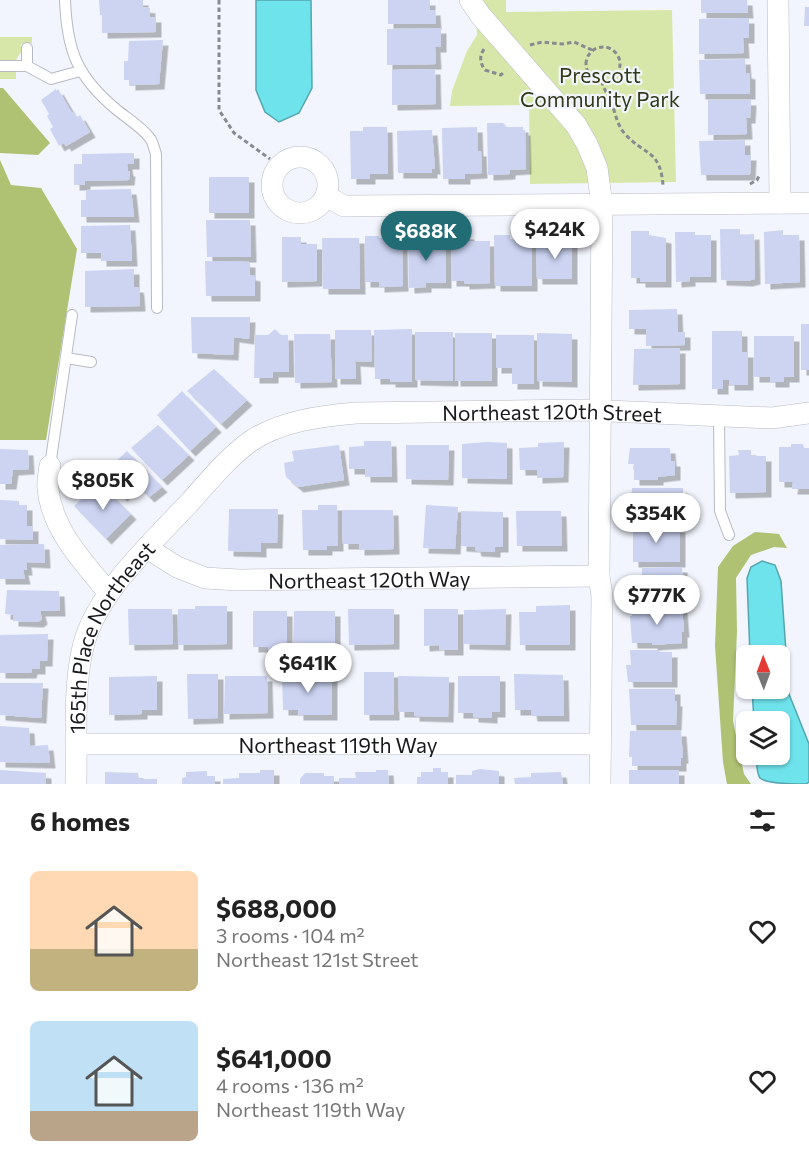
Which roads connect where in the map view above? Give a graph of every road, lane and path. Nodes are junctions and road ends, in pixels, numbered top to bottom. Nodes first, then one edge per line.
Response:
1 (64, 0) edge
2 (219, 0) edge
3 (470, 0) edge
4 (778, 0) edge
5 (485, 47) dead end
6 (27, 48) dead end
7 (592, 50) junction
8 (511, 63) junction
9 (0, 66) edge
10 (27, 66) junction
11 (80, 71) junction
12 (602, 84) junction
13 (270, 159) dead end
14 (326, 196) dead end
15 (780, 203) junction
16 (809, 203) edge
17 (602, 205) junction
18 (663, 205) junction
19 (157, 308) dead end
20 (72, 315) dead end
21 (66, 358) junction
22 (91, 362) dead end
23 (600, 411) junction
24 (809, 414) edge
25 (719, 416) junction
26 (298, 422) joint
27 (50, 466) joint
28 (729, 535) dead end
29 (147, 548) junction
30 (599, 576) junction
31 (109, 593) junction
32 (77, 744) junction
33 (600, 744) junction
34 (76, 784) edge
35 (600, 784) edge

1 - 11 lane
2 - 13 path
3 - 8 street
4 - 15 street
5 - 8 path
6 - 10 lane
7 - 8 path
7 - 12 path
7 - 12 path
8 - 17 street
9 - 10 lane
10 - 11 lane
11 - 19 lane
12 - 18 path
14 - 17 street
15 - 16 street
15 - 18 street
17 - 18 street
17 - 23 street
20 - 21 lane
21 - 22 lane
21 - 27 lane
23 - 25 street, Northeast 120th Street
23 - 26 street, Northeast 120th Street
23 - 30 street
24 - 25 street, Northeast 120th Street
25 - 28 lane
26 - 29 street, 165th Place Northeast
27 - 31 street
29 - 30 street, Northeast 120th Way
29 - 31 street, 165th Place Northeast
30 - 33 street
31 - 32 street, 165th Place Northeast
32 - 33 street, Northeast 119th Way
32 - 34 street, 165th Place Northeast
33 - 35 street

